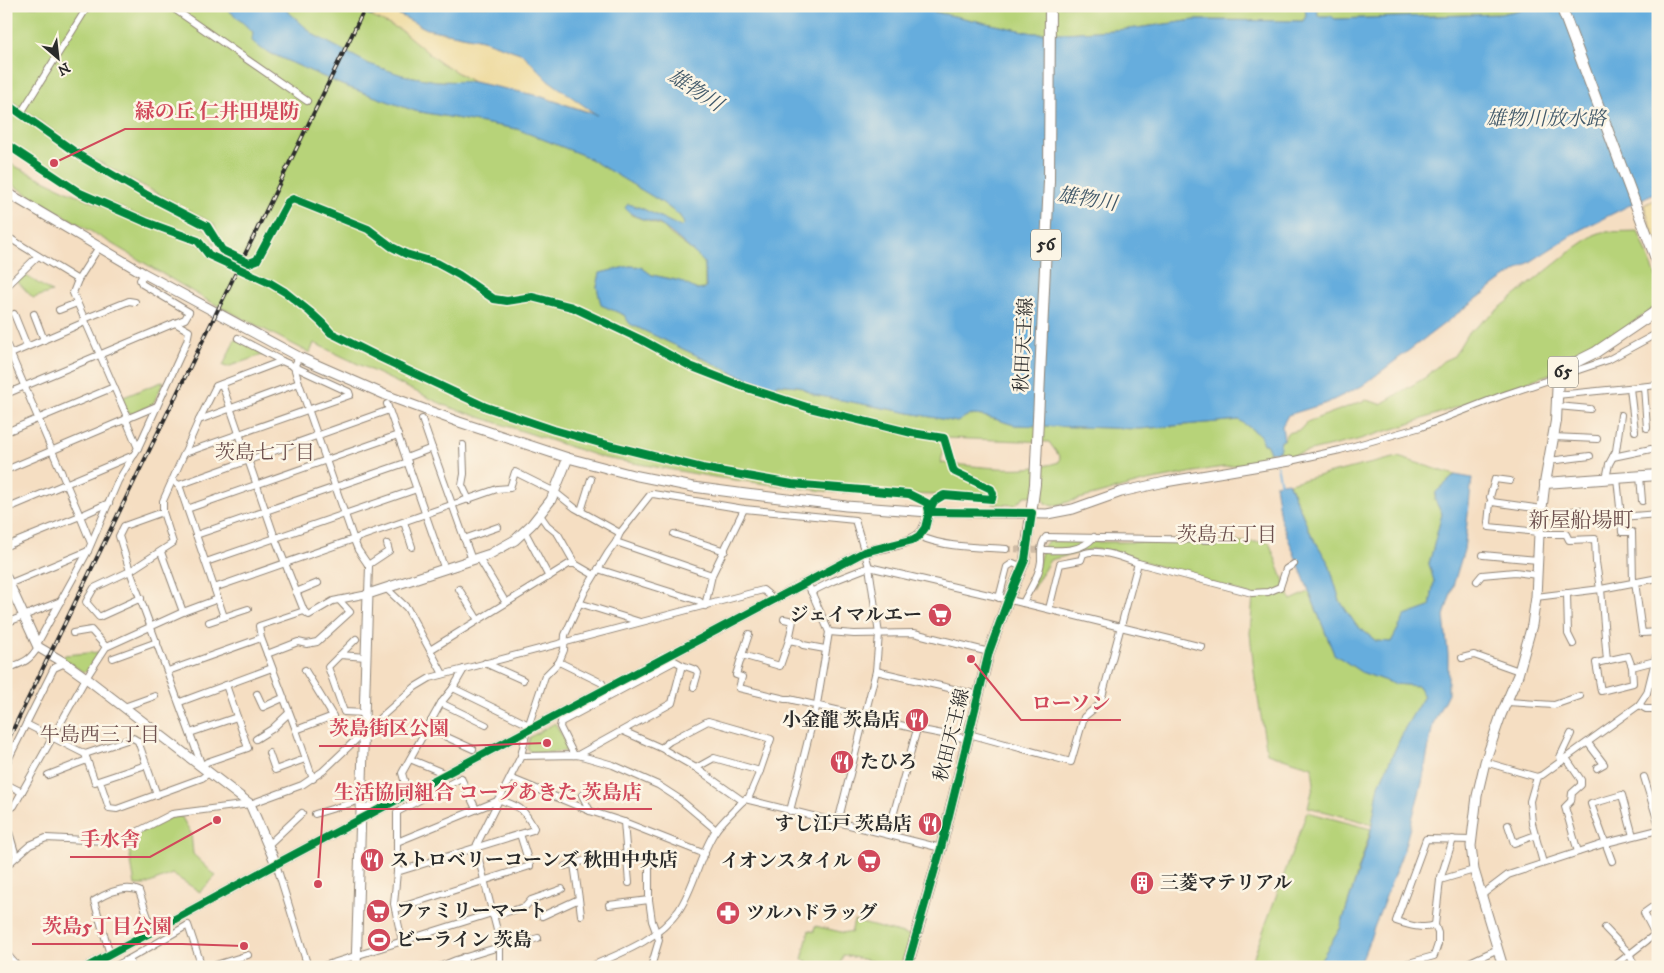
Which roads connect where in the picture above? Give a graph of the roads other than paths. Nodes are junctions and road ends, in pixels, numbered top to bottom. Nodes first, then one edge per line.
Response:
1 (88, 6) edge
2 (170, 6) edge
3 (1050, 6) edge
4 (1561, 6) edge
5 (307, 101) dead end
6 (6, 102) edge
7 (21, 113) junction
8 (6, 192) edge
9 (7, 238) edge
10 (98, 247) junction
11 (38, 256) junction
12 (1658, 264) edge
13 (144, 274) junction
14 (78, 280) junction
15 (6, 287) edge
16 (135, 302) dead end
17 (77, 303) junction
18 (60, 310) dead end
19 (1658, 310) edge
20 (14, 314) dead end
21 (34, 314) dead end
22 (84, 321) junction
23 (175, 323) junction
24 (1658, 333) edge
25 (238, 338) dead end
26 (44, 340) junction
27 (6, 343) edge
28 (28, 346) junction
29 (9, 355) edge
30 (100, 355) junction
31 (299, 357) junction
32 (282, 362) junction
33 (294, 367) junction
34 (1558, 377) junction
35 (299, 383) junction
36 (222, 384) junction
37 (1658, 385) edge
38 (25, 387) junction
39 (114, 387) junction
40 (1644, 387) junction
41 (1630, 388) junction
42 (6, 394) edge
43 (1557, 395) junction
44 (157, 406) junction
45 (1557, 406) junction
46 (231, 409) junction
47 (1590, 409) dead end
48 (309, 410) junction
49 (1621, 416) dead end
50 (39, 418) junction
51 (127, 419) junction
52 (422, 419) dead end
53 (199, 420) junction
54 (1647, 428) dead end
55 (1635, 431) dead end
56 (6, 432) edge
57 (239, 434) junction
58 (318, 435) junction
59 (398, 435) junction
60 (1553, 437) junction
61 (1597, 439) dead end
62 (463, 445) dead end
63 (138, 448) junction
64 (432, 448) junction
65 (1651, 449) dead end
66 (52, 451) junction
67 (185, 453) junction
68 (134, 455) junction
69 (1590, 456) dead end
70 (1613, 457) junction
71 (568, 458) junction
72 (248, 460) junction
73 (326, 460) junction
74 (407, 460) junction
75 (1290, 461) joint
76 (1550, 461) junction
77 (6, 470) edge
78 (1658, 475) edge
79 (1640, 476) junction
80 (1617, 478) junction
81 (590, 479) dead end
82 (1606, 479) junction
83 (1510, 480) dead end
84 (172, 481) junction
85 (1545, 483) junction
86 (66, 484) junction
87 (179, 485) junction
88 (256, 485) junction
89 (336, 487) junction
90 (417, 489) junction
91 (555, 492) junction
92 (469, 500) junction
93 (1642, 501) dead end
94 (1492, 502) junction
95 (109, 503) junction
96 (453, 505) junction
97 (6, 508) edge
98 (187, 509) junction
99 (744, 509) junction
100 (1581, 510) dead end
101 (266, 511) junction
102 (581, 511) junction
103 (163, 512) junction
104 (929, 512) junction
105 (1541, 512) junction
106 (1032, 513) junction
107 (345, 514) junction
108 (426, 514) junction
109 (1658, 514) edge
110 (540, 515) junction
111 (80, 516) junction
112 (1621, 518) junction
113 (404, 522) junction
114 (498, 527) dead end
115 (525, 532) junction
116 (620, 533) junction
117 (1539, 533) junction
118 (196, 534) junction
119 (674, 534) dead end
120 (919, 536) junction
121 (1094, 537) junction
122 (275, 538) junction
123 (464, 539) junction
124 (354, 540) junction
125 (1214, 540) dead end
126 (91, 542) junction
127 (616, 542) junction
128 (387, 544) dead end
129 (6, 546) edge
130 (412, 547) dead end
131 (1006, 549) tunnel mouth
132 (1046, 550) tunnel mouth
133 (88, 551) junction
134 (725, 551) junction
135 (161, 552) junction
136 (864, 552) junction
137 (1484, 555) dead end
138 (475, 559) junction
139 (1538, 560) junction
140 (206, 562) junction
141 (1138, 563) junction
142 (285, 564) junction
143 (575, 564) junction
144 (1294, 564) dead end
145 (368, 565) junction
146 (869, 567) junction
147 (598, 569) junction
148 (445, 570) junction
149 (130, 571) junction
150 (712, 575) junction
151 (1537, 575) junction
152 (594, 576) junction
153 (549, 577) junction
154 (1658, 578) edge
155 (1478, 581) dead end
156 (7, 582) edge
157 (807, 582) junction
158 (318, 583) dead end
159 (1634, 583) junction
160 (214, 588) junction
161 (387, 589) junction
162 (1601, 589) junction
163 (459, 590) dead end
164 (296, 592) junction
165 (811, 592) junction
166 (1567, 593) junction
167 (368, 594) junction
168 (1536, 597) junction
169 (141, 598) junction
170 (218, 599) junction
171 (774, 599) junction
172 (1004, 599) junction
173 (339, 600) junction
174 (61, 601) junction
175 (1023, 602) junction
176 (506, 603) junction
177 (579, 604) junction
178 (705, 606) junction
179 (248, 609) dead end
180 (1049, 609) junction
181 (304, 611) junction
182 (183, 612) junction
183 (23, 616) junction
184 (224, 617) junction
185 (784, 619) dead end
186 (478, 620) junction
187 (209, 622) dead end
188 (640, 622) junction
189 (6, 623) edge
190 (151, 626) junction
191 (1120, 628) junction
192 (828, 632) junction
193 (1658, 632) edge
194 (73, 633) dead end
195 (749, 634) dead end
196 (879, 634) junction
197 (261, 638) junction
198 (356, 639) dead end
199 (789, 640) junction
200 (565, 641) junction
201 (157, 642) junction
202 (1573, 644) dead end
203 (38, 645) junction
204 (106, 647) junction
205 (1202, 647) dead end
206 (825, 649) junction
207 (430, 650) junction
208 (1658, 651) edge
209 (989, 652) junction
210 (267, 654) junction
211 (340, 655) junction
212 (742, 655) junction
213 (113, 658) dead end
214 (366, 658) junction
215 (1462, 658) dead end
216 (1606, 661) junction
217 (1656, 661) junction
218 (559, 662) junction
219 (65, 663) junction
220 (485, 663) junction
221 (682, 665) junction
222 (272, 668) junction
223 (1632, 668) junction
224 (6, 669) edge
225 (464, 669) junction
226 (304, 670) dead end
227 (168, 671) junction
228 (876, 671) junction
229 (1519, 671) junction
230 (443, 674) junction
231 (86, 678) junction
232 (523, 680) dead end
233 (1658, 683) edge
234 (1650, 684) junction
235 (226, 685) junction
236 (694, 687) dead end
237 (453, 688) junction
238 (605, 689) junction
239 (257, 694) dead end
240 (979, 695) junction
241 (155, 696) dead end
242 (1580, 696) dead end
243 (283, 698) junction
244 (180, 702) junction
245 (1507, 702) junction
246 (441, 703) junction
247 (817, 704) junction
248 (1639, 705) junction
249 (124, 707) junction
250 (1658, 710) edge
251 (289, 714) junction
252 (364, 714) junction
253 (237, 716) junction
254 (865, 718) junction
255 (26, 724) junction
256 (486, 725) dead end
257 (427, 728) junction
258 (528, 728) junction
259 (917, 729) junction
260 (296, 730) junction
261 (623, 731) junction
262 (190, 733) junction
263 (364, 733) junction
264 (1571, 734) dead end
265 (969, 736) junction
266 (53, 738) junction
267 (256, 739) dead end
268 (1588, 743) junction
269 (661, 748) junction
270 (473, 749) dead end
271 (269, 753) dead end
272 (576, 755) junction
273 (521, 756) junction
274 (86, 757) junction
275 (305, 759) junction
276 (410, 759) junction
277 (1563, 760) junction
278 (1485, 762) junction
279 (6, 764) edge
280 (146, 765) junction
281 (696, 768) junction
282 (1597, 768) dead end
283 (206, 769) junction
284 (760, 771) junction
285 (48, 774) dead end
286 (446, 774) junction
287 (1537, 777) junction
288 (1644, 777) dead end
289 (510, 778) junction
290 (313, 779) junction
291 (100, 781) junction
292 (6, 784) edge
293 (598, 787) dead end
294 (22, 792) junction
295 (157, 794) junction
296 (361, 800) junction
297 (498, 800) junction
298 (745, 800) junction
299 (250, 804) junction
300 (476, 809) junction
301 (361, 810) junction
302 (6, 811) edge
303 (590, 811) junction
304 (790, 811) junction
305 (302, 813) dead end
306 (315, 814) dead end
307 (360, 820) junction
308 (6, 822) edge
309 (624, 822) junction
310 (838, 822) junction
311 (1658, 822) edge
312 (1508, 825) dead end
313 (716, 830) junction
314 (1658, 830) edge
315 (520, 834) junction
316 (888, 834) junction
317 (1536, 836) junction
318 (1633, 836) junction
319 (1452, 839) junction
320 (1472, 840) junction
321 (397, 842) junction
322 (1606, 843) junction
323 (268, 845) junction
324 (476, 848) junction
325 (941, 848) junction
326 (1578, 852) junction
327 (627, 854) junction
328 (705, 854) junction
329 (16, 856) junction
330 (649, 861) dead end
331 (1612, 861) dead end
332 (1543, 863) junction
333 (276, 864) junction
334 (574, 864) junction
335 (6, 866) edge
336 (565, 866) dead end
337 (1474, 870) junction
338 (397, 872) junction
339 (1440, 880) junction
340 (484, 881) junction
341 (629, 883) dead end
342 (562, 889) dead end
343 (1483, 894) junction
344 (578, 899) junction
345 (650, 900) junction
346 (1658, 904) edge
347 (609, 905) dead end
348 (395, 909) junction
349 (493, 915) junction
350 (581, 915) dead end
351 (542, 916) dead end
352 (1434, 925) junction
353 (1605, 928) dead end
354 (153, 932) junction
355 (657, 932) junction
356 (1657, 935) edge
357 (538, 938) dead end
358 (402, 941) junction
359 (500, 944) junction
360 (1498, 949) junction
361 (6, 952) edge
362 (110, 954) junction
363 (1629, 954) junction
364 (248, 955) dead end
365 (356, 956) junction
366 (464, 957) junction
367 (129, 959) junction
368 (18, 967) edge
369 (87, 967) edge
370 (114, 967) edge
371 (132, 967) edge
372 (202, 967) edge
373 (209, 967) edge
374 (308, 967) edge
375 (320, 967) edge
376 (356, 967) edge
377 (438, 967) edge
378 (466, 967) edge
379 (500, 967) edge
380 (589, 967) edge
381 (651, 967) edge
382 (907, 967) edge
383 (1394, 967) edge
384 (1459, 967) edge
385 (1503, 967) edge
386 (1613, 967) edge
387 (1634, 967) edge

1 - 7 street
2 - 5 street
3 - 106 main road, 秋田天王線 / 56
4 - 12 main road
6 - 7 street
7 - 104 street
8 - 10 street
9 - 11 street
10 - 13 street
10 - 14 street
11 - 14 street
11 - 15 street
13 - 23 street
13 - 31 street
14 - 17 street
16 - 22 street
17 - 18 street
17 - 22 street
19 - 34 main road, 65
20 - 28 street
21 - 26 street
22 - 26 street
22 - 30 street
23 - 30 street
23 - 44 street
24 - 34 street
25 - 32 street
26 - 28 street
27 - 29 street
28 - 29 street
29 - 38 street
30 - 38 street
30 - 39 street
31 - 33 street
31 - 71 street
32 - 33 street
32 - 36 street
33 - 35 street
33 - 48 street
34 - 43 main road, 65
34 - 75 street
35 - 46 street
35 - 48 street
36 - 46 street
36 - 53 street
37 - 40 street
38 - 42 street
38 - 50 street
39 - 50 street
39 - 51 street
40 - 41 street
40 - 54 street
41 - 43 street
41 - 55 street
43 - 45 main road, 65
44 - 51 street
44 - 63 street
45 - 47 street
45 - 60 main road, 65
46 - 53 street
46 - 57 street
48 - 57 street
48 - 58 street
49 - 70 street
50 - 56 street
50 - 66 street
51 - 63 street
51 - 66 street
52 - 64 street
53 - 67 street
57 - 67 street
57 - 72 street
58 - 59 street
58 - 72 street
58 - 73 street
59 - 73 street
59 - 74 street
60 - 61 street
60 - 76 main road, 65
62 - 92 street
63 - 68 street
64 - 74 street
64 - 96 street
65 - 70 street
66 - 77 street
66 - 86 street
67 - 84 street
68 - 86 street
68 - 95 street
69 - 76 street
70 - 82 street
71 - 91 street
71 - 104 street
72 - 87 street
72 - 88 street
73 - 88 street
73 - 89 street
74 - 89 street
74 - 90 street
75 - 106 street
76 - 85 main road, 65
78 - 79 main road
79 - 80 main road
79 - 93 street
80 - 82 main road
80 - 112 street
81 - 102 street
82 - 85 main road
83 - 94 street
84 - 87 street
84 - 103 street
85 - 105 street
86 - 97 street
86 - 111 street
87 - 98 street
88 - 98 street
88 - 101 street
89 - 101 street
89 - 107 street
90 - 107 street
90 - 108 street
91 - 92 street
91 - 102 street
91 - 110 street
92 - 96 street
94 - 105 street
94 - 117 street
95 - 111 street
95 - 126 street
96 - 108 street
96 - 123 street
98 - 118 street
99 - 116 street
99 - 134 street
99 - 136 street
100 - 105 street
101 - 118 street
101 - 122 street
102 - 116 street
103 - 135 street
103 - 149 street
104 - 106 street
104 - 120 street
105 - 117 street
106 - 172 main road, 秋田天王線 / 56
107 - 122 street
107 - 124 street
108 - 113 street
108 - 148 street
109 - 112 street
110 - 115 street
110 - 143 street
111 - 126 street
111 - 129 street
112 - 159 street
113 - 124 street
113 - 130 street
114 - 123 street
115 - 138 street
115 - 153 street
116 - 127 street
117 - 139 street
117 - 162 street
118 - 140 street
119 - 134 street
120 - 131 street
120 - 136 street
121 - 125 street
121 - 132 street
121 - 175 street
122 - 140 street
122 - 142 street
123 - 138 street
124 - 142 street
124 - 145 street
126 - 133 street
127 - 147 street
127 - 150 street
128 - 145 street
133 - 156 street
133 - 174 street
134 - 150 street
135 - 149 street
135 - 182 street
136 - 146 street
136 - 157 street
137 - 139 street
138 - 148 street
138 - 176 street
139 - 151 street
140 - 160 street
141 - 144 street
141 - 180 street
141 - 191 street
142 - 160 street
142 - 164 street
143 - 152 street
143 - 153 street
145 - 167 street
146 - 165 street
146 - 172 street
146 - 196 street
147 - 152 street
147 - 178 street
148 - 161 street
149 - 169 street
149 - 169 street
150 - 178 street
151 - 155 street
151 - 168 street
152 - 177 street
153 - 176 street
154 - 159 street
156 - 183 street
157 - 165 street
157 - 171 street
158 - 164 street
159 - 162 street
159 - 193 street
160 - 170 street
161 - 167 street
161 - 207 street
162 - 166 street
162 - 216 street
163 - 186 street
164 - 181 street
165 - 192 street
166 - 168 street
166 - 202 street
167 - 173 street
167 - 214 street
168 - 229 street
169 - 190 street
170 - 182 street
170 - 184 street
171 - 178 street
171 - 238 street
172 - 175 street
172 - 209 main road, 秋田天王線 / 56
173 - 181 street
173 - 210 street
174 - 183 street
174 - 203 street
175 - 180 street
176 - 186 street
177 - 188 street
177 - 200 street
178 - 188 street
179 - 184 street
180 - 191 street
181 - 197 street
182 - 190 street
183 - 189 street
183 - 203 street
184 - 187 street
185 - 199 street
186 - 207 street
188 - 200 street
190 - 201 street
190 - 204 street
191 - 205 street
191 - 265 street
192 - 196 street
192 - 206 street
194 - 204 street
195 - 212 street
196 - 209 street
196 - 228 street
197 - 210 street
197 - 227 street
198 - 211 street
199 - 206 street
199 - 212 street
200 - 218 street
200 - 220 street
201 - 213 street
201 - 227 street
203 - 219 street
203 - 224 street
204 - 231 street
206 - 247 street
207 - 230 street
208 - 217 street
209 - 240 main road, 秋田天王線 / 56
210 - 222 street
211 - 214 street
211 - 252 street
212 - 247 street
214 - 252 street
215 - 229 street
216 - 223 street
216 - 223 street
217 - 223 street
217 - 234 street
218 - 238 street
218 - 258 street
219 - 231 street
219 - 255 street
220 - 225 street
220 - 232 street
221 - 236 street
221 - 261 street
221 - 272 street
222 - 235 street
222 - 243 street
225 - 230 street
225 - 237 street
226 - 260 street
227 - 244 street
228 - 240 street
228 - 254 street
229 - 245 street
230 - 263 street
231 - 249 street
231 - 266 street
233 - 234 street
234 - 248 street
235 - 244 street
235 - 253 street
237 - 246 street
237 - 258 street
238 - 258 street
239 - 243 street
240 - 265 main road, 秋田天王線 / 56
241 - 249 street
242 - 245 street
243 - 251 street
244 - 262 street
245 - 278 street
246 - 256 street
246 - 257 street
247 - 254 street
247 - 304 street
248 - 250 street
248 - 268 street
249 - 283 street
251 - 260 street
251 - 267 street
252 - 263 street
253 - 262 street
253 - 283 street
254 - 259 street
254 - 310 street
255 - 266 street
255 - 279 street
257 - 270 street
257 - 276 street
258 - 273 street
258 - 286 street
259 - 265 street
259 - 316 street
260 - 275 street
261 - 269 street
261 - 272 street
262 - 283 street
263 - 290 street
263 - 296 street
264 - 277 street
265 - 325 main road, 秋田天王線 / 56
266 - 274 street
266 - 294 street
268 - 277 street
268 - 282 street
269 - 281 street
269 - 284 street
271 - 275 street
272 - 273 street
272 - 313 street
273 - 289 street
274 - 280 street
274 - 285 street
274 - 291 street
275 - 290 street
276 - 286 street
276 - 301 street
277 - 287 street
277 - 326 street
278 - 287 street
278 - 320 street
280 - 291 street
280 - 295 street
281 - 284 street
281 - 298 street
283 - 295 street
283 - 299 street
284 - 298 street
286 - 307 street
287 - 317 street
288 - 311 street
289 - 297 street
289 - 303 street
290 - 299 street
291 - 295 street
292 - 294 street
293 - 303 street
294 - 302 street
296 - 301 street
296 - 306 street
297 - 300 street
297 - 315 street
297 - 324 street
298 - 304 street
298 - 313 street
299 - 323 street
299 - 329 street
300 - 321 street
300 - 321 street
301 - 307 street
303 - 309 street
304 - 310 street
305 - 323 street
307 - 333 street
307 - 365 street
308 - 329 street
309 - 327 street
309 - 328 street
310 - 316 street
312 - 317 street
313 - 328 street
314 - 318 street
315 - 324 street
315 - 340 street
316 - 325 street
317 - 332 street
318 - 322 street
318 - 322 street
319 - 320 street
319 - 339 street
319 - 352 street
320 - 337 street
321 - 338 street
322 - 326 street
322 - 331 street
323 - 333 street
324 - 338 street
324 - 340 street
325 - 382 main road, 秋田天王線 / 56
326 - 332 street
327 - 334 street
327 - 341 street
328 - 355 street
329 - 335 street
330 - 345 street
332 - 343 street
333 - 354 street
333 - 374 street
334 - 336 street
334 - 344 street
337 - 339 street
337 - 343 street
338 - 348 street
339 - 352 street
340 - 348 street
340 - 349 street
342 - 349 street
343 - 360 street
344 - 350 street
344 - 351 street
345 - 347 street
345 - 355 street
346 - 356 street
348 - 358 street
349 - 358 street
349 - 359 street
352 - 383 street
353 - 363 street
354 - 362 street
354 - 362 street
355 - 380 street
355 - 381 street
356 - 363 street
357 - 359 street
358 - 365 street
359 - 366 street
359 - 379 street
360 - 384 street
360 - 385 street
361 - 368 street
362 - 369 street
363 - 386 street
363 - 387 street
364 - 373 street
365 - 375 street
365 - 376 street
366 - 377 street
366 - 378 street
367 - 370 street
367 - 371 street
367 - 372 street

